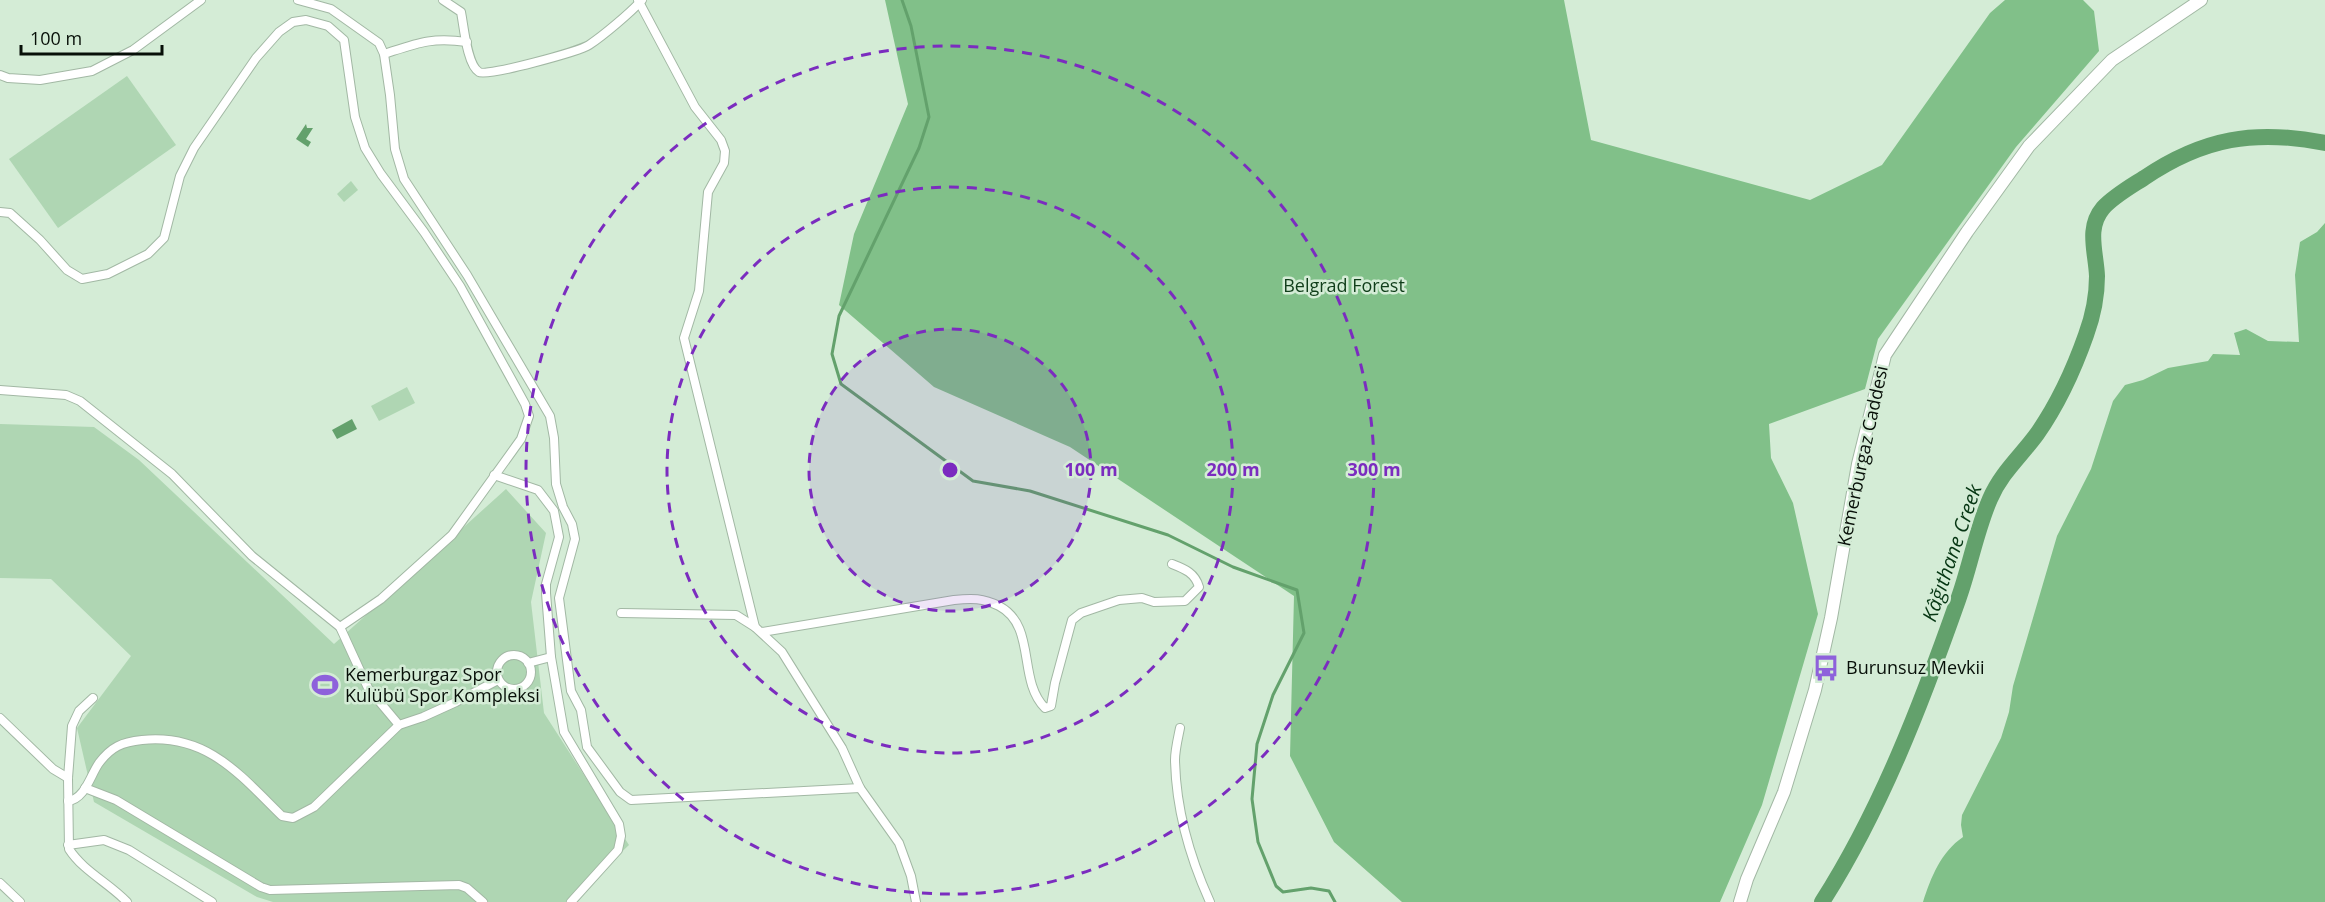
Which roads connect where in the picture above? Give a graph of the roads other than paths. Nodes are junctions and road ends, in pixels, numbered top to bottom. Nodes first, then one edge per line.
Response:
1 (201, 0) edge
2 (298, 0) edge
3 (443, 0) edge
4 (2201, 0) edge
5 (640, 1) edge
6 (467, 42) junction
7 (384, 54) junction
8 (0, 75) edge
9 (0, 212) edge
10 (0, 390) edge
11 (494, 476) junction
12 (1172, 564) dead end
13 (621, 613) dead end
14 (340, 627) junction
15 (755, 627) junction
16 (762, 633) junction
17 (551, 657) junction
18 (528, 663) junction
19 (498, 680) junction
20 (93, 698) dead end
21 (0, 718) edge
22 (399, 725) junction
23 (1180, 728) dead end
24 (68, 778) junction
25 (85, 788) junction
26 (860, 788) junction
27 (68, 801) junction
28 (68, 845) junction
29 (1747, 879) junction
30 (0, 883) edge
31 (20, 902) edge
32 (127, 902) edge
33 (212, 902) edge
34 (483, 902) edge
35 (571, 902) edge
36 (916, 902) edge
37 (1210, 902) edge
38 (1734, 902) edge
39 (1740, 902) edge

1 - 8 street
2 - 7 street
3 - 6 street
4 - 29 main road, Kemerburgaz Caddesi
5 - 6 street
5 - 15 street
6 - 7 street
7 - 26 street
9 - 11 street
10 - 14 street
11 - 14 street
11 - 17 street
12 - 16 street
13 - 15 street
14 - 22 street
15 - 16 street
16 - 26 street
17 - 18 street
17 - 35 street
18 - 19 street
18 - 19 street
19 - 22 street
20 - 24 street
21 - 24 street
22 - 25 street
23 - 37 street
24 - 27 street
25 - 27 street
25 - 34 street
26 - 36 street
27 - 28 street
28 - 32 street
28 - 33 street
29 - 38 main road, Kemerburgaz Caddesi
29 - 39 main road, Kemerburgaz Caddesi
30 - 31 street

